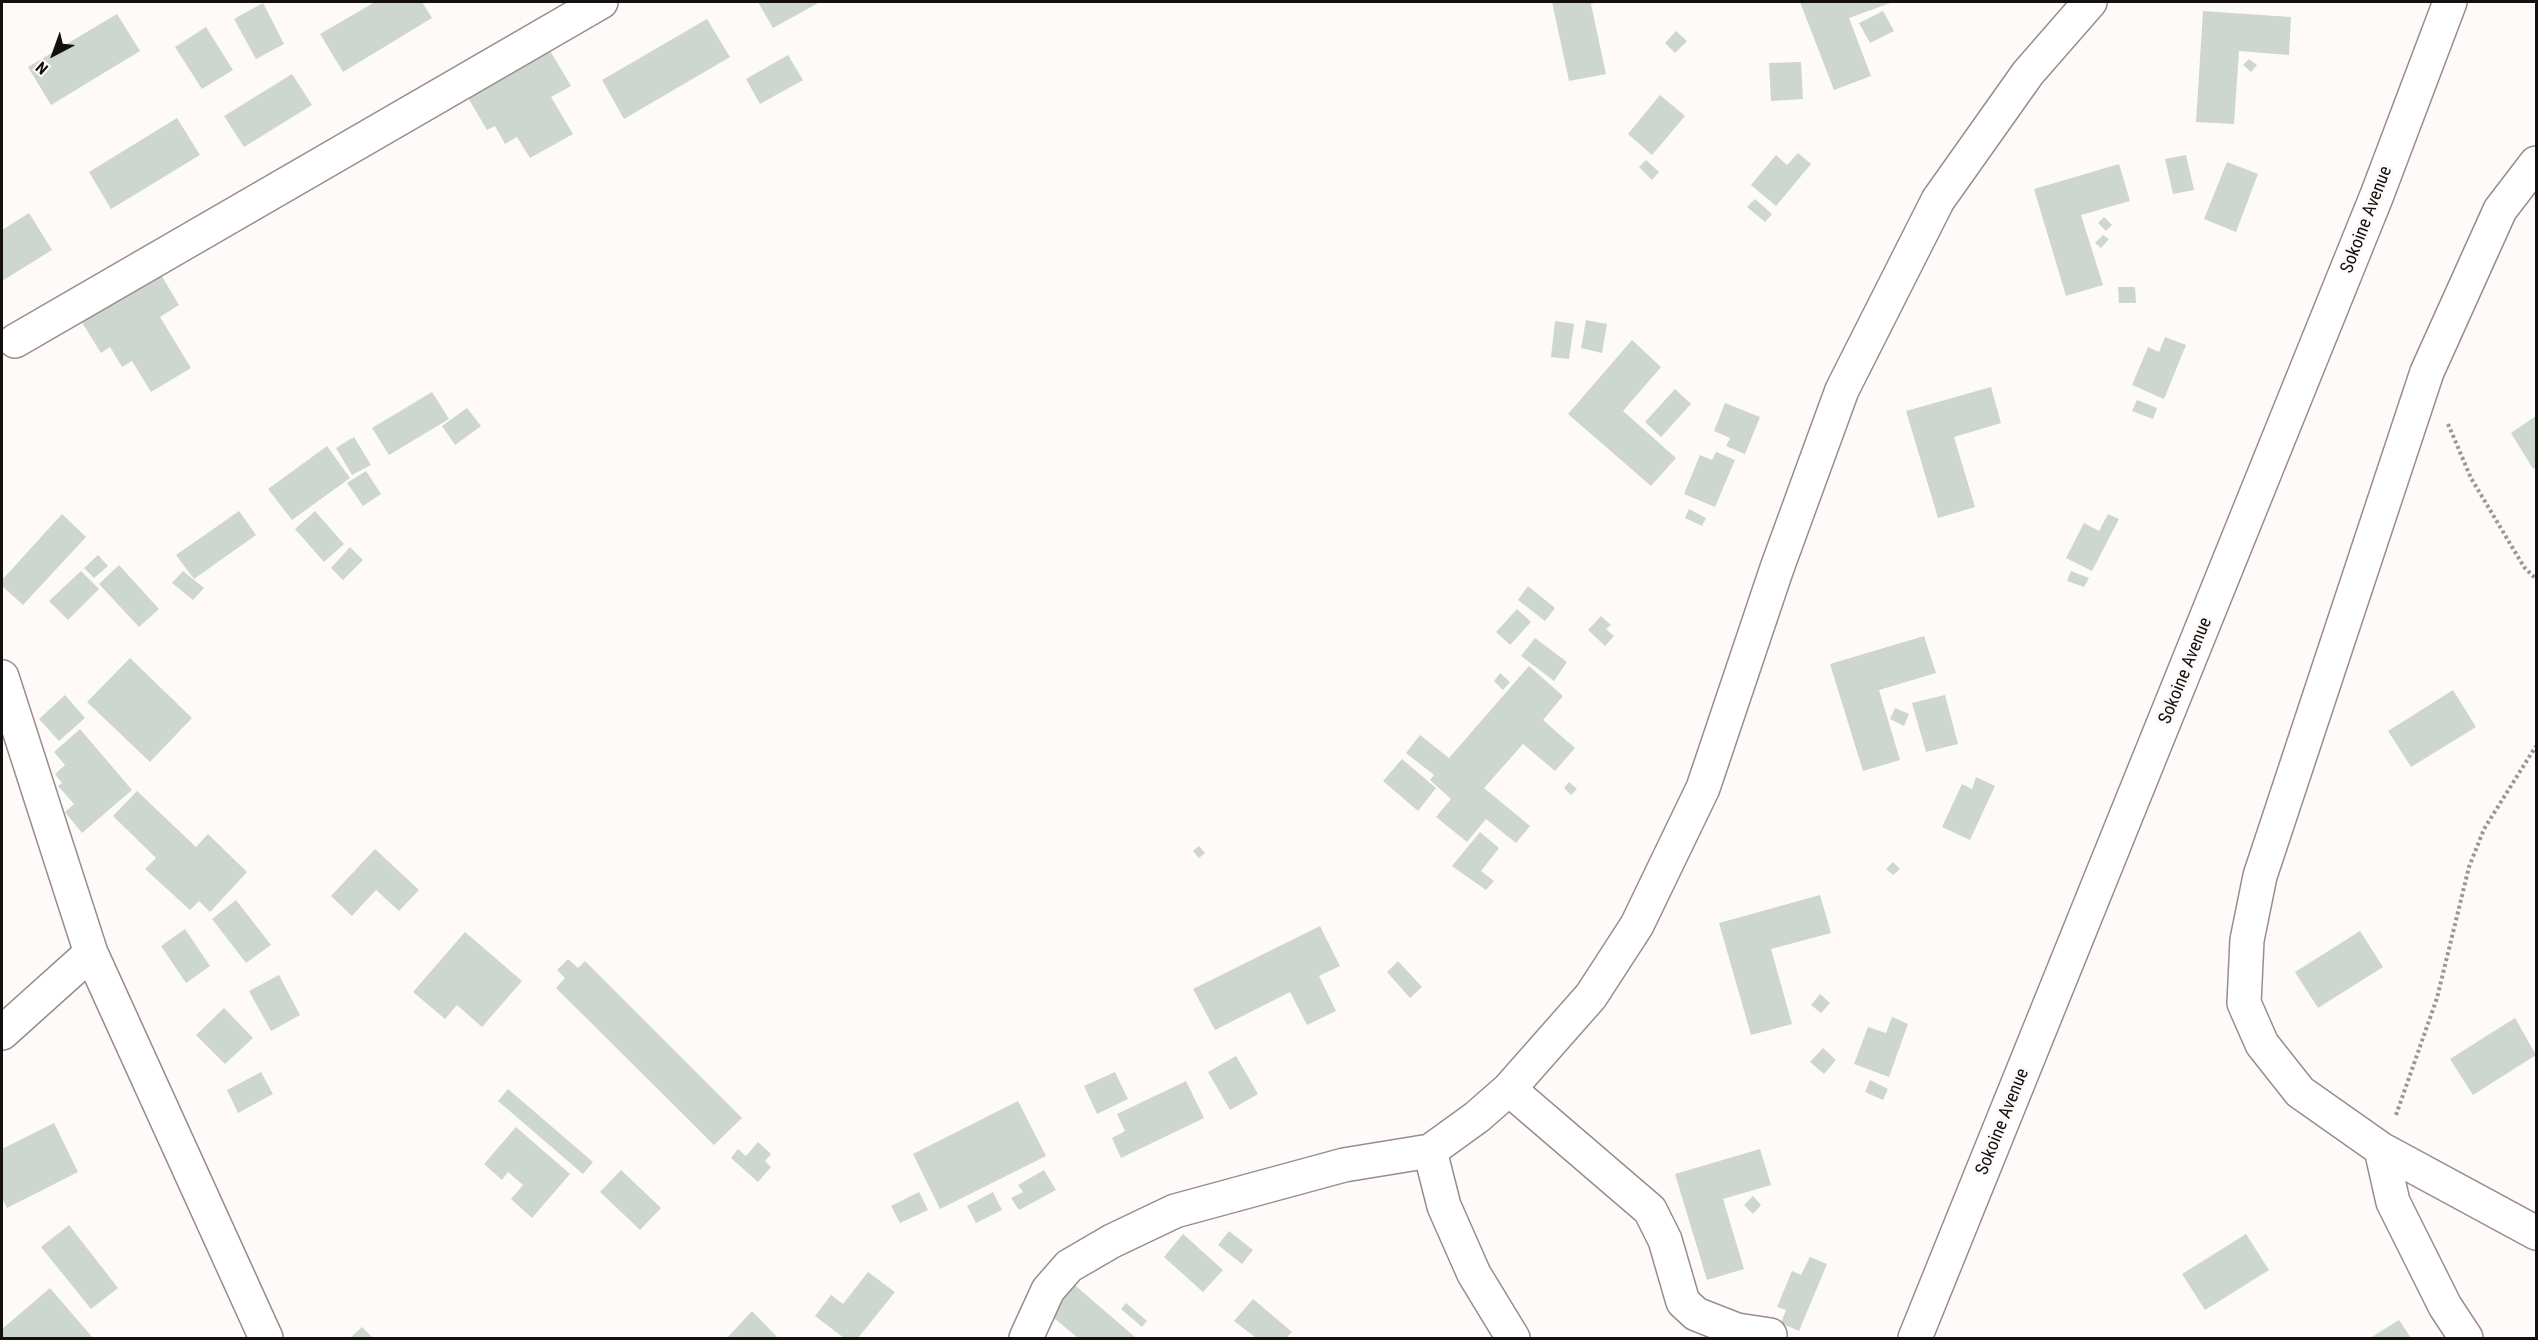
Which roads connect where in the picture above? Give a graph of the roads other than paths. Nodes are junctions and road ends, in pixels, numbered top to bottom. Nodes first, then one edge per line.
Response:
1 (601, 2) edge
2 (2090, 2) edge
3 (2450, 2) edge
4 (2536, 163) edge
5 (15, 341) dead end
6 (2, 677) edge
7 (91, 953) junction
8 (2, 1033) edge
9 (1509, 1089) junction
10 (2381, 1149) junction
11 (1430, 1150) junction
12 (2536, 1233) edge
13 (1770, 1335) dead end
14 (266, 1338) edge
15 (1026, 1338) edge
16 (1513, 1338) edge
17 (1915, 1338) edge
18 (2466, 1338) edge

1 - 5 street
2 - 9 street
3 - 17 street, Sokoine Avenue
4 - 10 street
6 - 7 street
7 - 8 street
7 - 14 street
9 - 11 street
9 - 13 street
10 - 12 street
10 - 18 street
11 - 15 street
11 - 16 street

